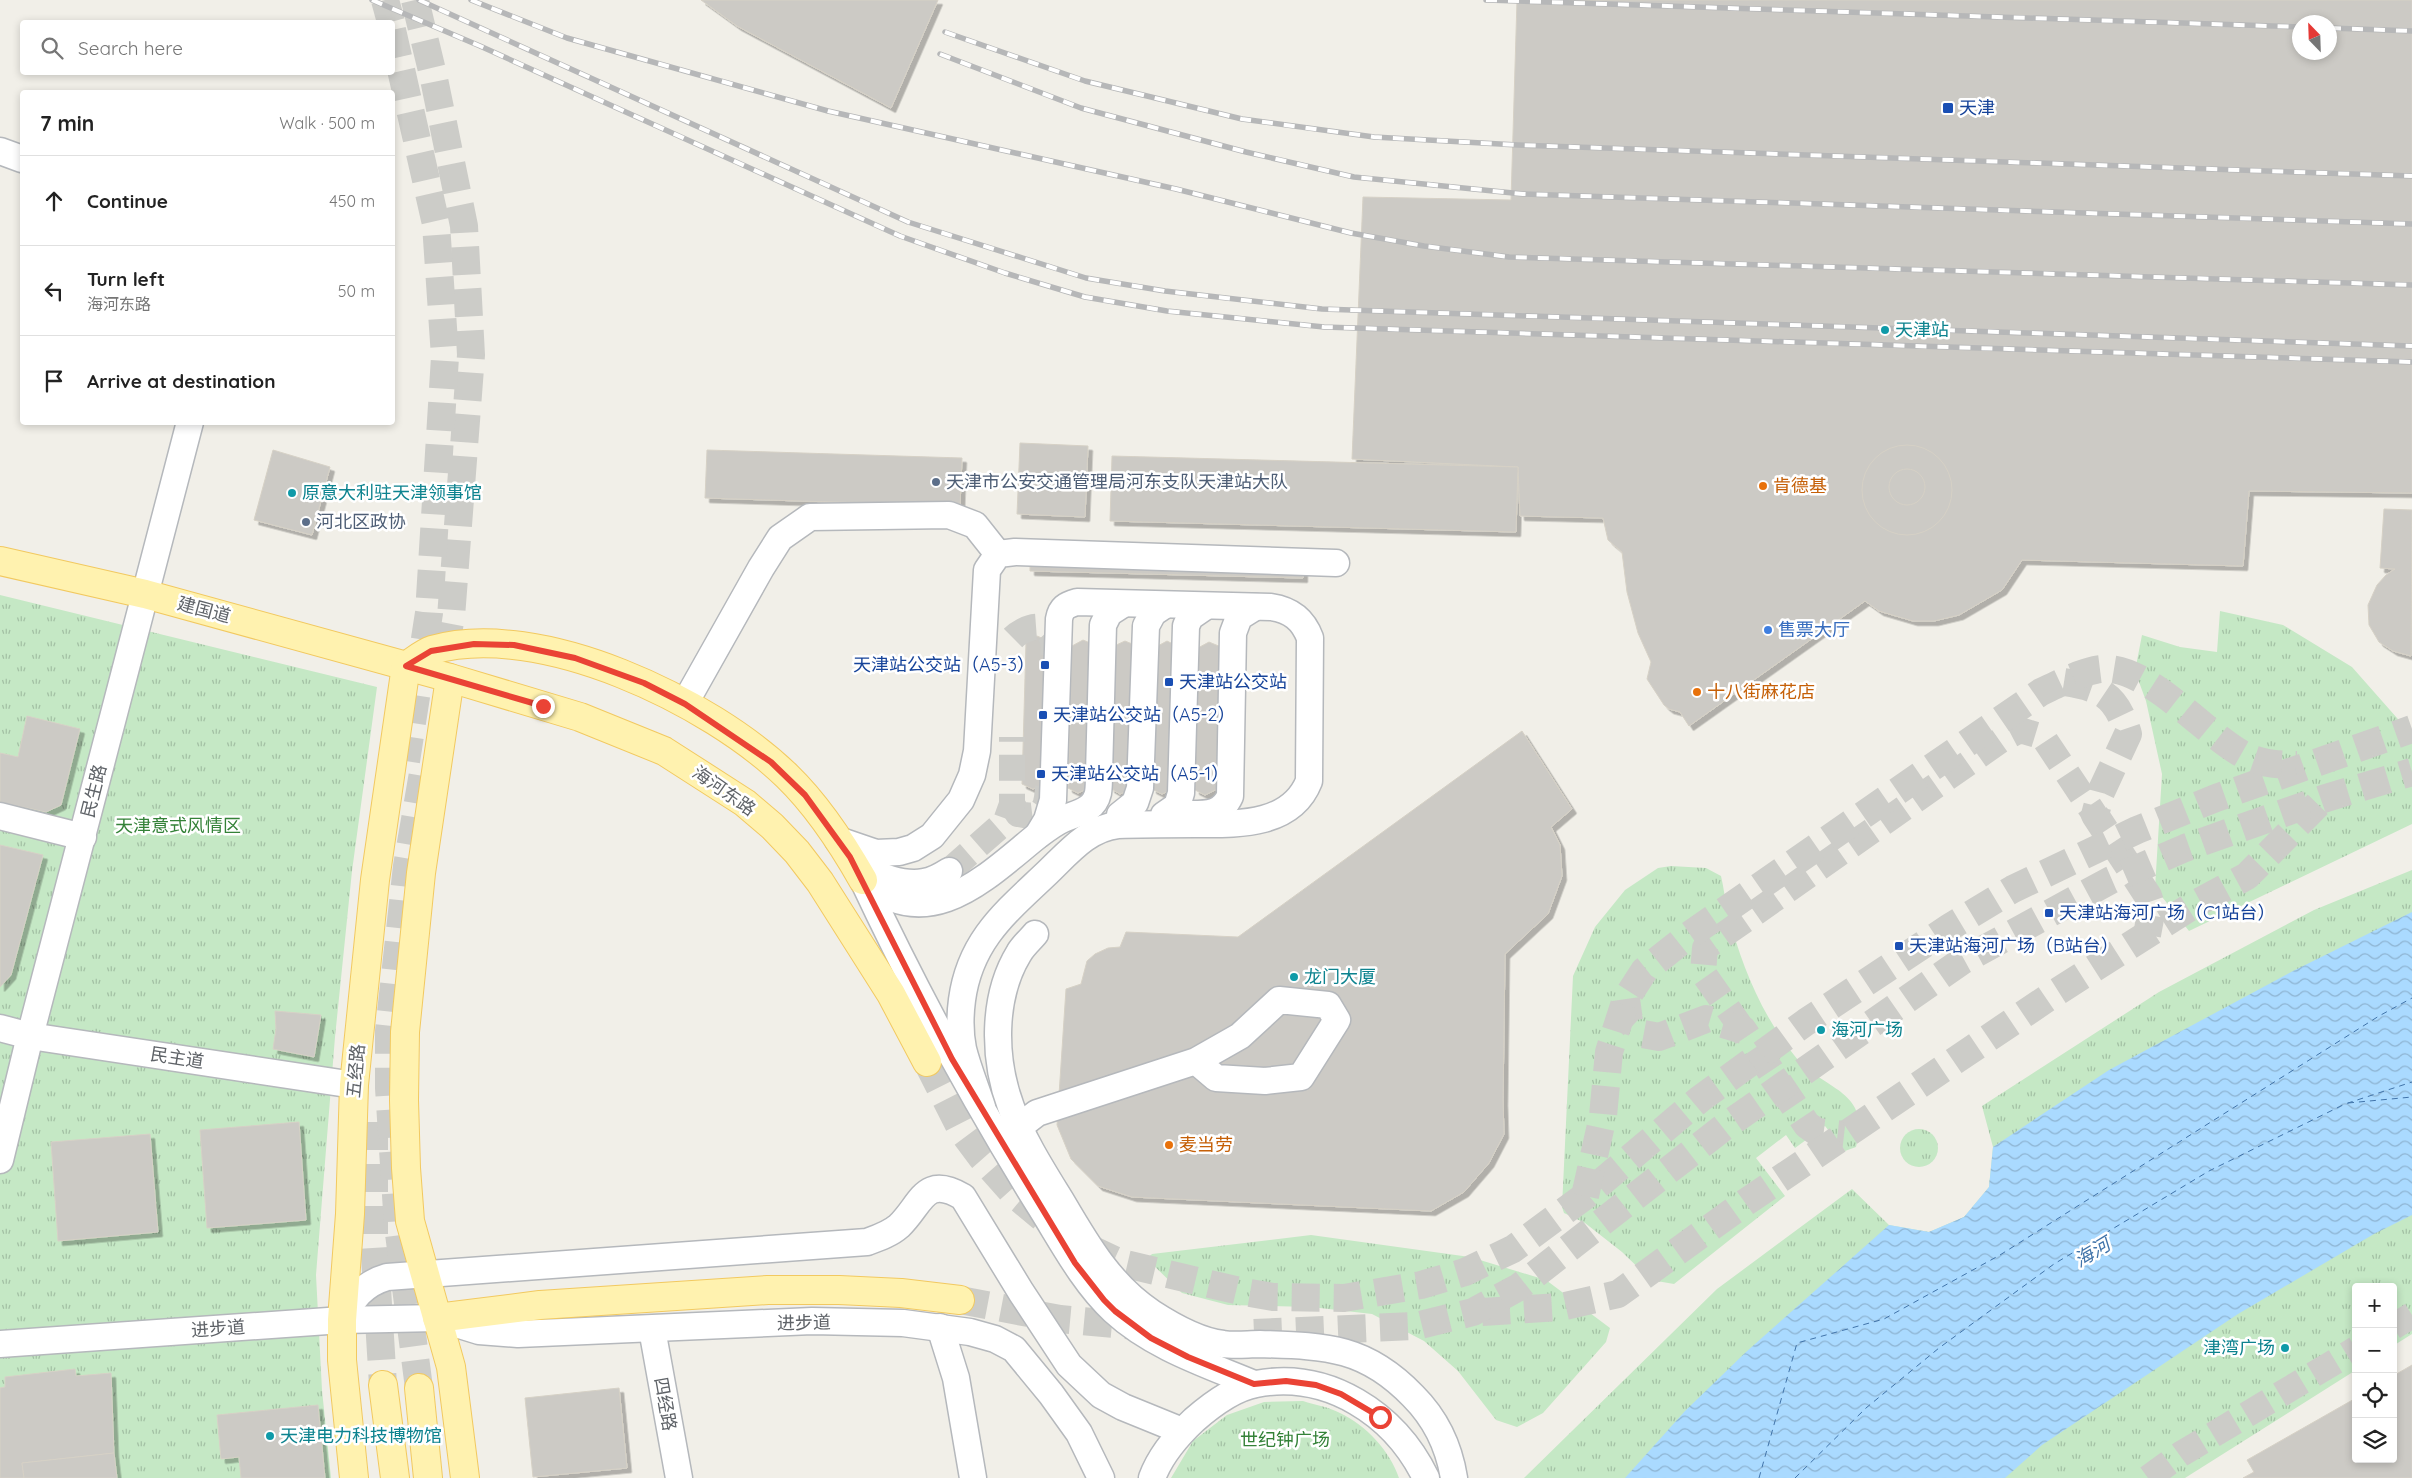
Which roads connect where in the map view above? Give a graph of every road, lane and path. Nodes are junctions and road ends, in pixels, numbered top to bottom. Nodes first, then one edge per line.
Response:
1 (0, 151) edge
2 (20, 158) edge
3 (189, 425) edge
4 (998, 554) junction
5 (0, 561) edge
6 (1336, 564) dead end
7 (145, 594) junction
8 (1123, 604) junction
9 (1165, 605) junction
10 (1206, 606) junction
11 (1255, 607) junction
12 (406, 666) junction
13 (450, 678) junction
14 (685, 704) junction
15 (398, 720) junction
16 (441, 729) junction
17 (1120, 815) junction
18 (1164, 815) junction
19 (0, 816) edge
20 (1073, 816) junction
21 (1038, 835) junction
22 (83, 837) junction
23 (851, 859) junction
24 (948, 871) tunnel mouth
25 (1035, 934) dead end
26 (0, 1028) edge
27 (30, 1036) junction
28 (1196, 1061) junction
29 (927, 1062) tunnel mouth
30 (354, 1085) junction
31 (982, 1107) junction
32 (1019, 1127) junction
33 (0, 1160) edge
34 (424, 1275) junction
35 (960, 1300) tunnel mouth
36 (437, 1318) junction
37 (342, 1320) junction
38 (940, 1327) junction
39 (652, 1330) junction
40 (0, 1344) edge
41 (1254, 1384) junction
42 (383, 1385) tunnel mouth
43 (419, 1388) tunnel mouth
44 (1182, 1431) junction
45 (354, 1478) edge
46 (395, 1478) edge
47 (428, 1478) edge
48 (465, 1478) edge
49 (678, 1478) edge
50 (973, 1478) edge
51 (1101, 1478) edge
52 (1152, 1478) edge
53 (1426, 1478) edge
54 (1454, 1478) edge

1 - 2 street
3 - 7 street, 民生路
4 - 6 street
4 - 14 street
4 - 23 street
5 - 7 main road, 建国道
7 - 12 main road, 建国道
7 - 22 street, 民生路
8 - 9 street
8 - 20 street
8 - 21 street
9 - 10 street
9 - 17 street
10 - 11 street
10 - 18 street
11 - 18 street
11 - 31 street
12 - 13 main road, 海河东路
12 - 14 main road
12 - 15 main road, 五经路
13 - 16 main road
13 - 29 main road, 海河东路
14 - 23 main road
15 - 16 main road
15 - 30 main road, 五经路
16 - 34 main road
17 - 18 street
17 - 20 street
19 - 22 street
20 - 21 street
21 - 23 street
22 - 27 street, 民生路
23 - 24 street
23 - 31 street
25 - 32 street
26 - 27 street, 民主道
27 - 30 street, 民主道
27 - 33 street, 民生路
28 - 28 street
28 - 32 street
30 - 37 main road, 五经路
31 - 41 street
32 - 54 street
34 - 36 main road
34 - 37 street
34 - 44 street
35 - 36 main road, 进步道
36 - 37 street, 进步道
36 - 39 street, 进步道
36 - 48 main road
37 - 40 street, 进步道
37 - 45 main road, 五经路
38 - 39 street, 进步道
38 - 50 street
38 - 51 street, 进步道
39 - 49 street, 四经路
41 - 44 street
41 - 53 street
42 - 46 main road
43 - 47 main road
44 - 52 street

